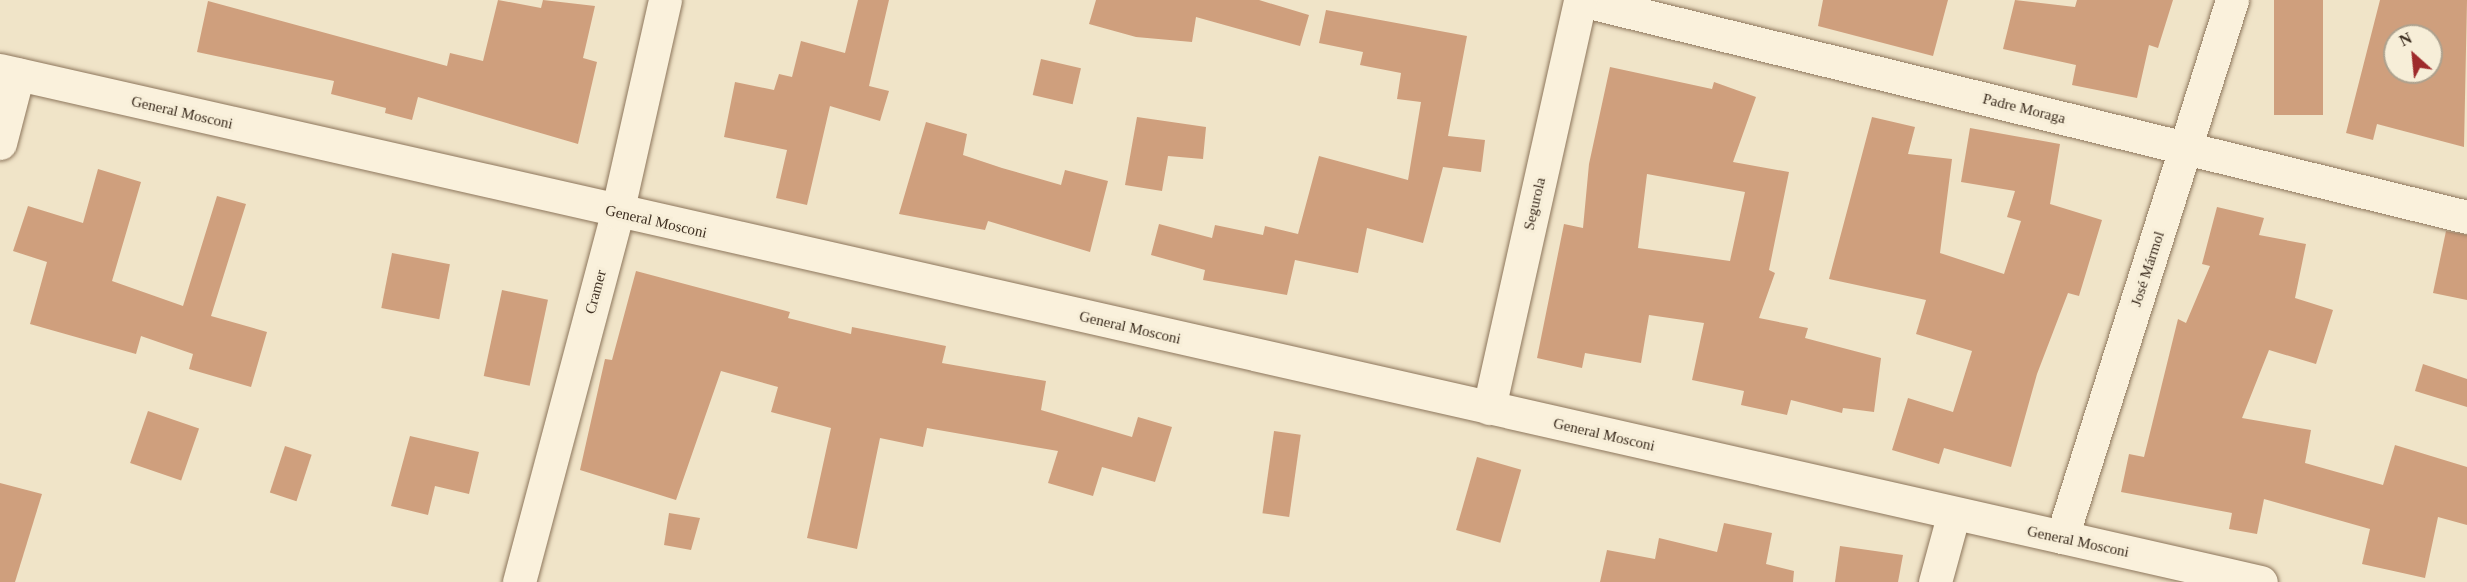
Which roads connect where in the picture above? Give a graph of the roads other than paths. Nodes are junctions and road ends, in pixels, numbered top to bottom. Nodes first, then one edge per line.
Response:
1 (665, 0) edge
2 (1581, 0) edge
3 (2232, 0) edge
4 (9, 72) edge
5 (0, 143) edge
6 (2187, 150) junction
7 (617, 213) junction
8 (2467, 217) edge
9 (1489, 408) junction
10 (1953, 516) junction
11 (2062, 537) junction
12 (519, 582) edge
13 (1935, 582) edge
14 (2261, 582) edge

1 - 7 street, Cramer
2 - 6 street, Padre Moraga
2 - 9 street, Segurola
3 - 6 street, José Mármol
4 - 5 street
4 - 7 street, General Mosconi
6 - 8 street, Padre Moraga
6 - 11 street, José Mármol
7 - 9 street, General Mosconi
7 - 12 street, Cramer
9 - 10 street, General Mosconi
10 - 11 street, General Mosconi
10 - 13 street
11 - 14 street, General Mosconi

